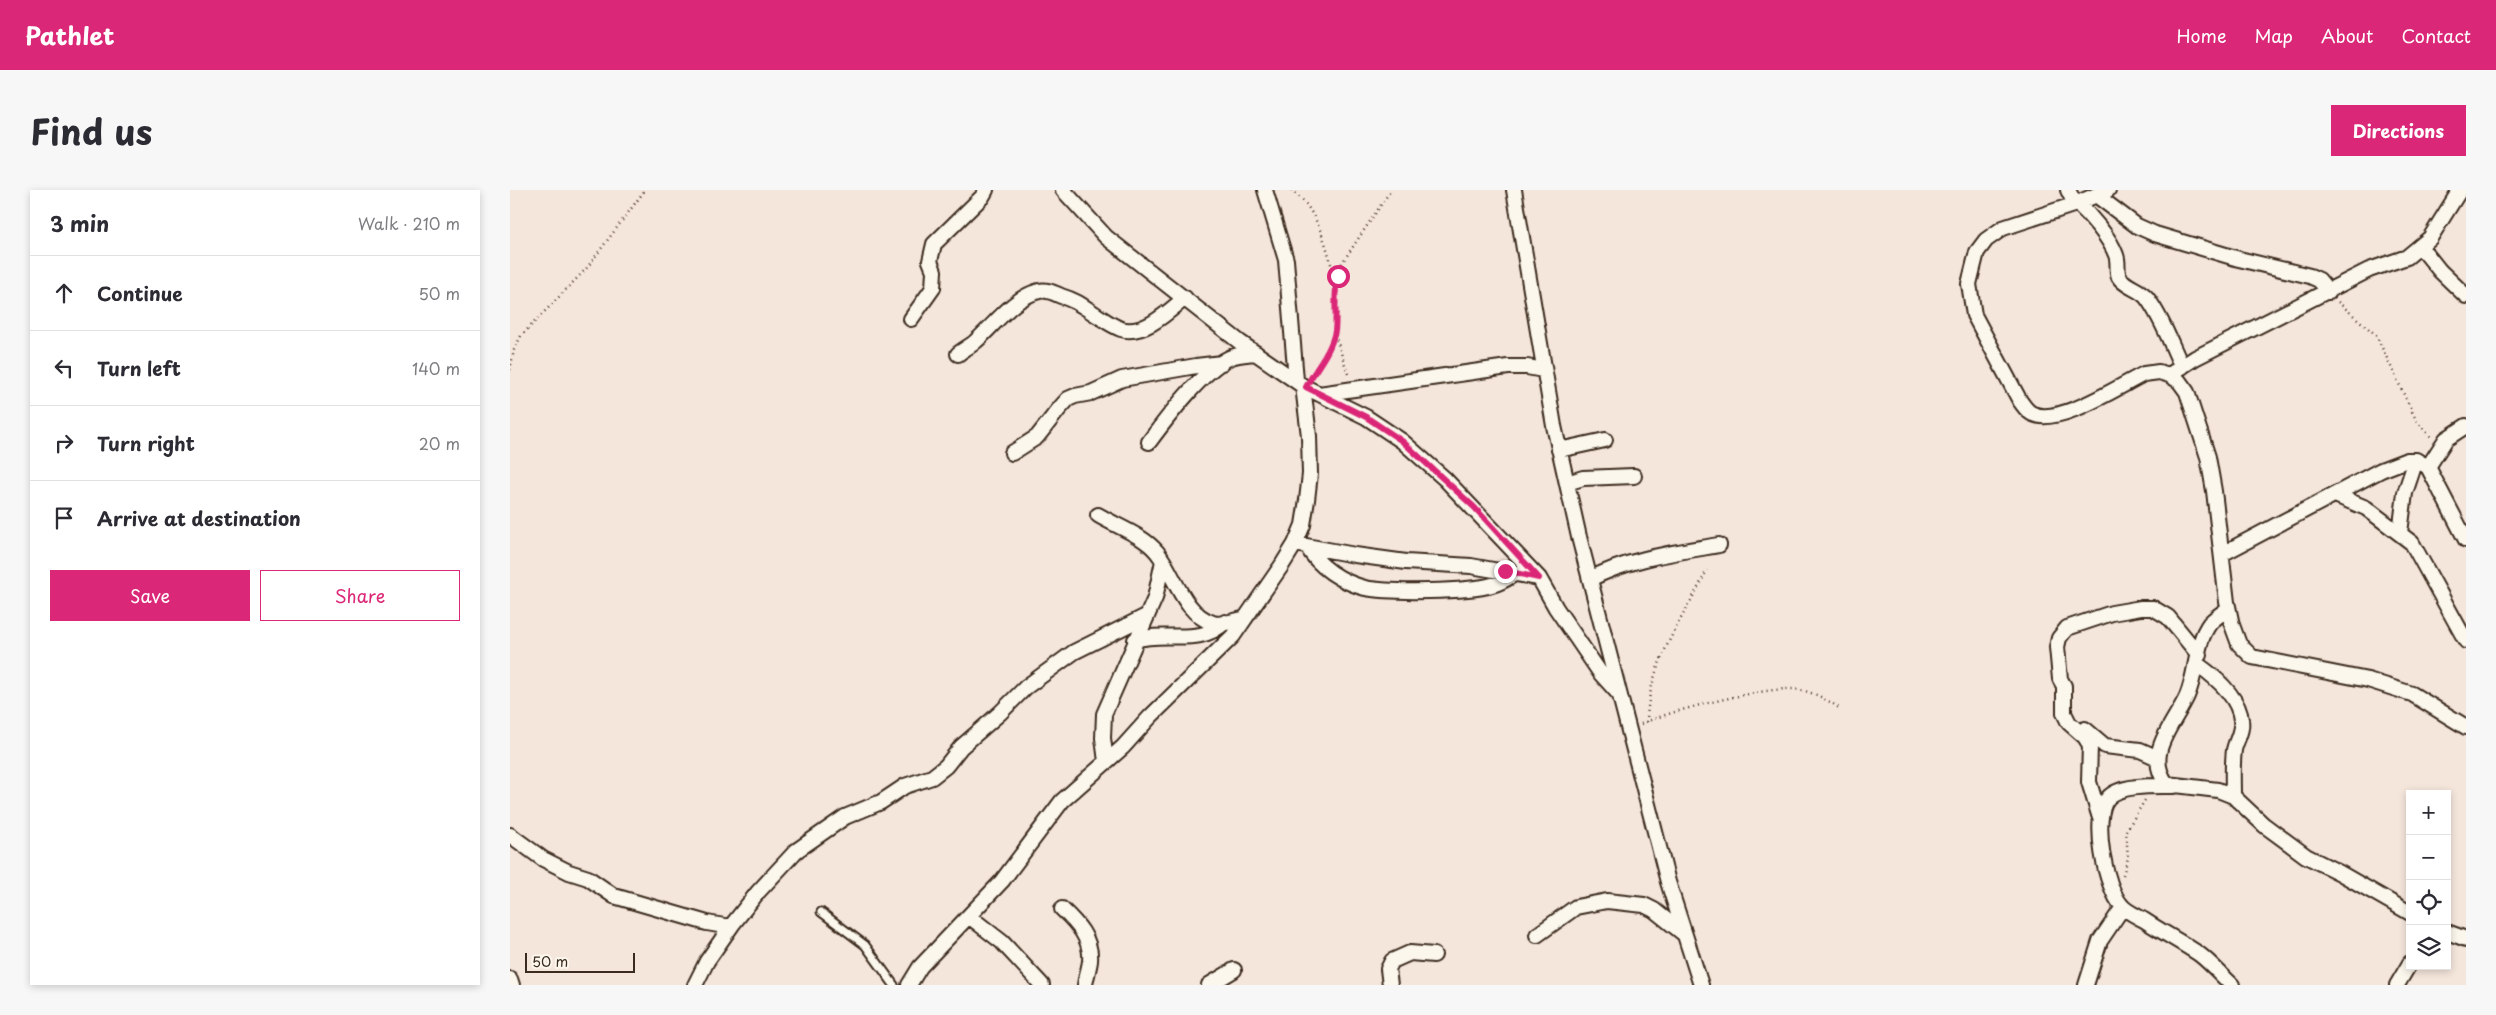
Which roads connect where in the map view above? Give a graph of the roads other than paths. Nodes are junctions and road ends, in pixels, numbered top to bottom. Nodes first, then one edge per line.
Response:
1 (986, 190) edge
2 (1063, 190) edge
3 (1265, 190) edge
4 (1514, 190) edge
5 (2068, 190) edge
6 (2460, 190) edge
7 (2102, 193) edge
8 (2076, 204) junction
9 (2420, 246) junction
10 (2328, 292) junction
11 (2466, 296) edge
12 (1185, 298) junction
13 (911, 319) dead end
14 (1256, 353) junction
15 (958, 354) dead end
16 (1222, 363) junction
17 (2182, 367) junction
18 (1543, 370) junction
19 (2169, 375) junction
20 (1301, 384) junction
21 (1319, 394) junction
22 (2466, 426) edge
23 (1605, 440) dead end
24 (1149, 442) dead end
25 (1559, 450) junction
26 (1012, 453) dead end
27 (2422, 464) junction
28 (1634, 476) dead end
29 (1567, 483) junction
30 (2335, 495) junction
31 (1098, 515) dead end
32 (2400, 533) junction
33 (2466, 540) edge
34 (1301, 545) junction
35 (1719, 545) dead end
36 (2222, 554) junction
37 (1163, 561) junction
38 (1516, 574) junction
39 (1539, 578) junction
40 (1590, 579) junction
41 (2228, 609) junction
42 (1146, 616) junction
43 (1244, 618) junction
44 (1225, 622) junction
45 (1135, 640) junction
46 (2466, 640) edge
47 (2198, 659) junction
48 (1621, 696) junction
49 (2464, 723) edge
50 (2070, 724) junction
51 (2158, 758) junction
52 (1106, 762) junction
53 (2174, 786) junction
54 (2233, 796) junction
55 (2100, 818) junction
56 (510, 835) edge
57 (2120, 903) junction
58 (1062, 909) dead end
59 (2406, 911) edge
60 (821, 912) dead end
61 (970, 917) junction
62 (730, 927) junction
63 (2451, 933) edge
64 (1537, 935) dead end
65 (1685, 935) junction
66 (2466, 938) edge
67 (1434, 955) dead end
68 (2406, 969) edge
69 (1234, 970) dead end
70 (510, 979) edge
71 (512, 985) edge
72 (696, 985) edge
73 (894, 985) edge
74 (909, 985) edge
75 (1042, 985) edge
76 (1085, 985) edge
77 (1209, 985) edge
78 (1390, 985) edge
79 (1701, 985) edge
80 (2086, 985) edge
81 (2232, 985) edge
82 (2396, 985) edge

1 - 13 street
2 - 12 street
3 - 20 street
4 - 18 street
5 - 8 street
6 - 9 street
7 - 8 street
7 - 10 street
8 - 17 street
8 - 19 street
9 - 10 street
9 - 11 street
10 - 17 street
12 - 14 street
12 - 15 street
14 - 16 street
14 - 20 street
16 - 24 street
16 - 26 street
17 - 19 street
18 - 21 street
18 - 25 street
19 - 36 street
20 - 21 street
20 - 34 street
21 - 39 street
22 - 27 street
23 - 25 street
25 - 29 street
27 - 30 street
27 - 32 street
27 - 33 street
28 - 29 street
29 - 40 street
30 - 32 street
30 - 36 street
31 - 37 street
32 - 46 street
34 - 38 street
34 - 38 street
34 - 43 street
35 - 40 street
36 - 41 street
37 - 42 street
37 - 44 street
38 - 39 street
39 - 48 street
40 - 48 street
41 - 47 street
41 - 49 street
42 - 45 street
42 - 62 street
43 - 44 street
43 - 52 street
44 - 45 street
45 - 52 street
47 - 50 street
47 - 51 street
47 - 54 street
48 - 65 street
50 - 51 street
50 - 55 street
51 - 53 street
52 - 61 street
53 - 54 street
53 - 55 street
54 - 59 street
55 - 57 street
56 - 62 street
57 - 80 street
57 - 81 street
58 - 76 street
60 - 73 lane
61 - 74 street
61 - 75 street
62 - 72 street
63 - 66 street
64 - 65 street
65 - 79 street
67 - 78 street
68 - 82 street
69 - 77 street
70 - 71 street

